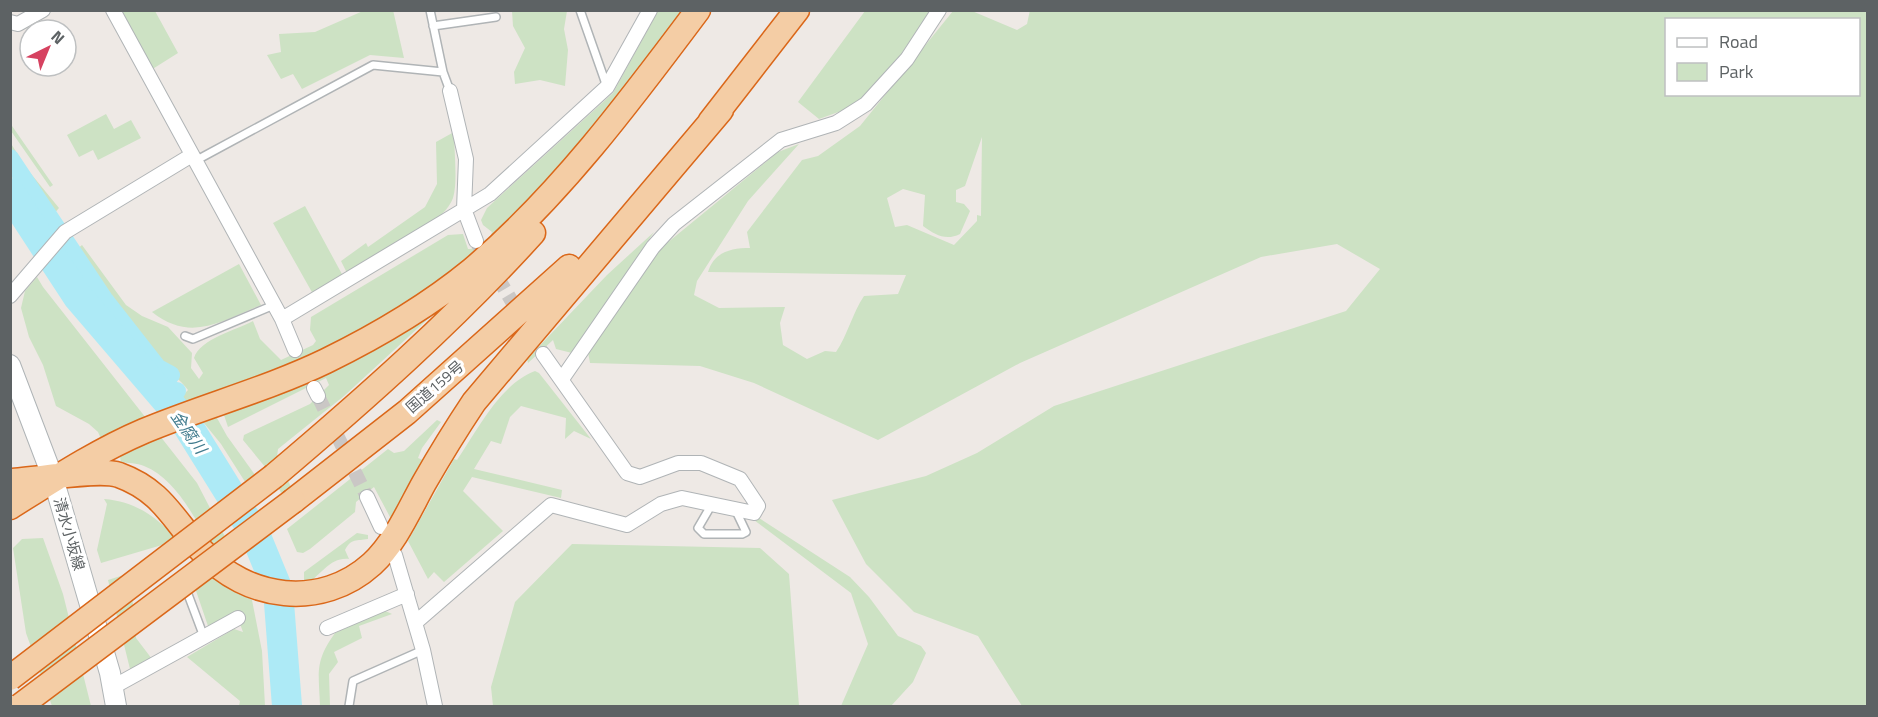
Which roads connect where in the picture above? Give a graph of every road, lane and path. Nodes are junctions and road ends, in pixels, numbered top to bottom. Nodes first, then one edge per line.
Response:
1 (43, 10) edge
2 (113, 10) edge
3 (430, 10) edge
4 (580, 10) edge
5 (650, 10) edge
6 (698, 10) edge
7 (710, 10) edge
8 (797, 10) edge
9 (939, 10) edge
10 (496, 16) dead end
11 (10, 22) edge
12 (433, 26) junction
13 (443, 72) junction
14 (607, 87) junction
15 (450, 91) joint
16 (721, 110) junction
17 (193, 158) junction
18 (464, 209) junction
19 (476, 242) tunnel mouth
20 (10, 296) edge
21 (274, 305) junction
22 (282, 319) junction
23 (185, 336) dead end
24 (295, 350) dead end
25 (543, 354) tunnel mouth
26 (11, 371) edge
27 (562, 379) junction
28 (53, 478) junction
29 (10, 481) edge
30 (367, 497) tunnel mouth
31 (712, 504) junction
32 (10, 507) edge
33 (734, 509) junction
34 (381, 527) dead end
35 (395, 555) dead end
36 (186, 589) dead end
37 (407, 594) junction
38 (238, 618) dead end
39 (415, 623) junction
40 (327, 628) dead end
41 (204, 637) junction
42 (423, 650) junction
43 (10, 678) edge
44 (10, 683) edge
45 (114, 697) edge
46 (19, 706) edge
47 (350, 706) edge
48 (435, 706) edge

1 - 11 street
2 - 17 street
3 - 12 lane
4 - 14 lane
5 - 14 street
6 - 28 highway
7 - 43 highway, bridge
8 - 16 highway, 国道159号
9 - 27 street
10 - 12 lane
12 - 13 lane
13 - 15 lane
13 - 17 lane
14 - 18 street
15 - 18 street
16 - 28 highway
16 - 46 highway, 国道159号, bridge
17 - 20 street
17 - 21 street
18 - 19 street
18 - 22 street
21 - 22 street
21 - 23 lane
22 - 24 street
25 - 27 street
26 - 28 main road, 清水小坂線
27 - 33 street
28 - 29 highway
28 - 32 highway
28 - 45 main road, 清水小坂線
30 - 34 street
31 - 33 street
31 - 33 lane
31 - 39 street
35 - 37 street
36 - 41 lane
37 - 39 street
37 - 40 street
38 - 41 street
39 - 42 street
41 - 45 street
42 - 47 lane
42 - 48 street
44 - 46 highway

